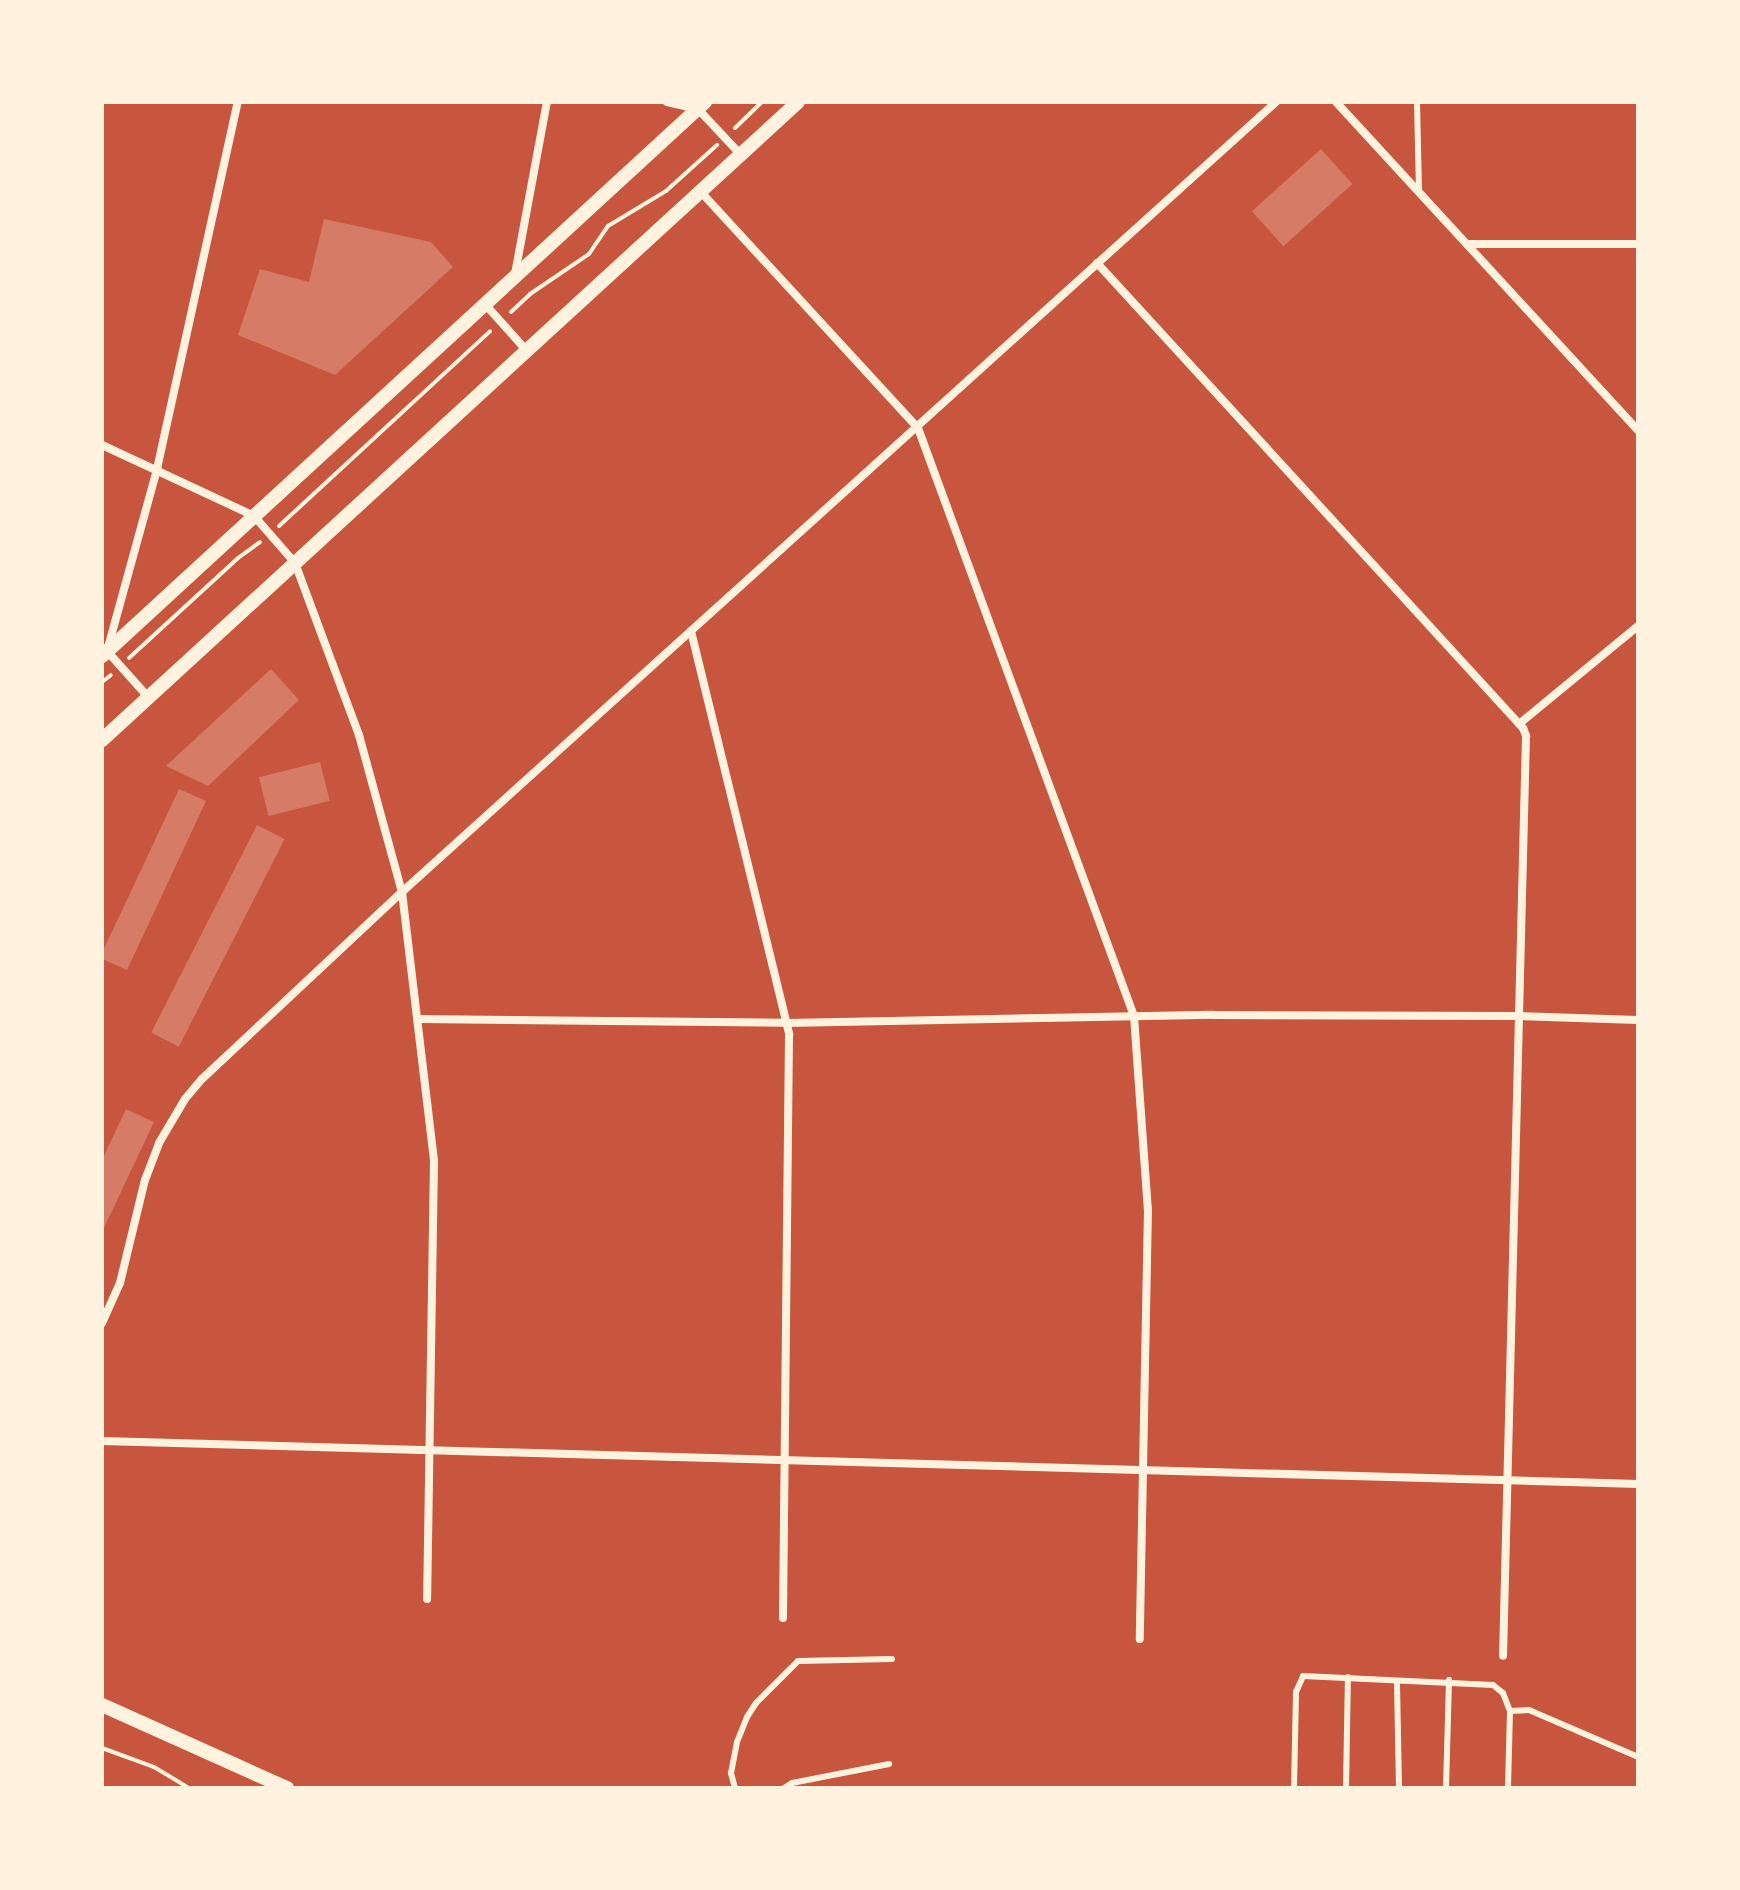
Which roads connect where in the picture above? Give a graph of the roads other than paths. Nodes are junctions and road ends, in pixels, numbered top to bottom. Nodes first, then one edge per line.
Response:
1 (238, 102) edge
2 (547, 102) edge
3 (667, 102) edge
4 (798, 102) edge
5 (1276, 102) edge
6 (1336, 102) edge
7 (1417, 102) edge
8 (701, 105) edge
9 (741, 155) junction
10 (700, 191) junction
11 (1419, 192) junction
12 (1469, 244) junction
13 (1638, 244) edge
14 (1097, 263) junction
15 (515, 274) junction
16 (483, 303) junction
17 (526, 350) junction
18 (918, 428) junction
19 (1638, 430) edge
20 (102, 445) edge
21 (157, 469) junction
22 (254, 516) junction
23 (295, 563) junction
24 (1638, 626) edge
25 (691, 631) junction
26 (104, 654) edge
27 (149, 698) junction
28 (1519, 724) junction
29 (102, 740) edge
30 (402, 892) junction
31 (1134, 1016) junction
32 (1518, 1016) junction
33 (419, 1019) junction
34 (1638, 1020) edge
35 (786, 1023) junction
36 (102, 1323) edge
37 (102, 1441) edge
38 (431, 1447) junction
39 (787, 1462) junction
40 (1146, 1471) junction
41 (1507, 1480) junction
42 (1638, 1484) edge
43 (427, 1599) dead end
44 (783, 1618) dead end
45 (1140, 1639) dead end
46 (1503, 1656) dead end
47 (892, 1659) dead end
48 (1348, 1677) junction
49 (1449, 1680) junction
50 (1397, 1683) junction
51 (102, 1705) edge
52 (1510, 1711) junction
53 (1638, 1757) edge
54 (889, 1764) dead end
55 (287, 1788) edge
56 (735, 1788) edge
57 (784, 1788) edge
58 (1294, 1788) edge
59 (1346, 1788) edge
60 (1399, 1788) edge
61 (1446, 1788) edge
62 (1508, 1788) edge

1 - 21 street
2 - 15 street
3 - 8 street
4 - 9 street
5 - 14 street
6 - 11 street
7 - 11 lane
8 - 9 street
8 - 15 street
9 - 10 street
10 - 17 street
10 - 18 street
11 - 12 street
12 - 13 street
12 - 19 street
14 - 18 street
14 - 28 street
15 - 16 street
16 - 17 street
16 - 22 street
17 - 23 street
18 - 25 street
18 - 31 street
20 - 21 street
21 - 22 street
21 - 26 street
22 - 23 street
22 - 26 street
23 - 27 street
23 - 30 street
24 - 28 street
25 - 30 street
25 - 35 street
26 - 27 street
27 - 29 street
28 - 32 street
30 - 33 street
30 - 36 street
31 - 32 street
31 - 35 street
31 - 40 street
32 - 34 street
32 - 41 street
33 - 35 street
33 - 38 street
35 - 39 street
37 - 38 street
38 - 39 street
38 - 43 street
39 - 40 street
39 - 44 street
40 - 41 street
40 - 45 street
41 - 42 street
41 - 46 street
47 - 56 lane
48 - 50 lane
48 - 58 lane
48 - 59 lane
49 - 50 lane
49 - 52 lane
49 - 61 lane
50 - 60 lane
51 - 55 street
52 - 53 lane
52 - 62 lane
54 - 57 lane

